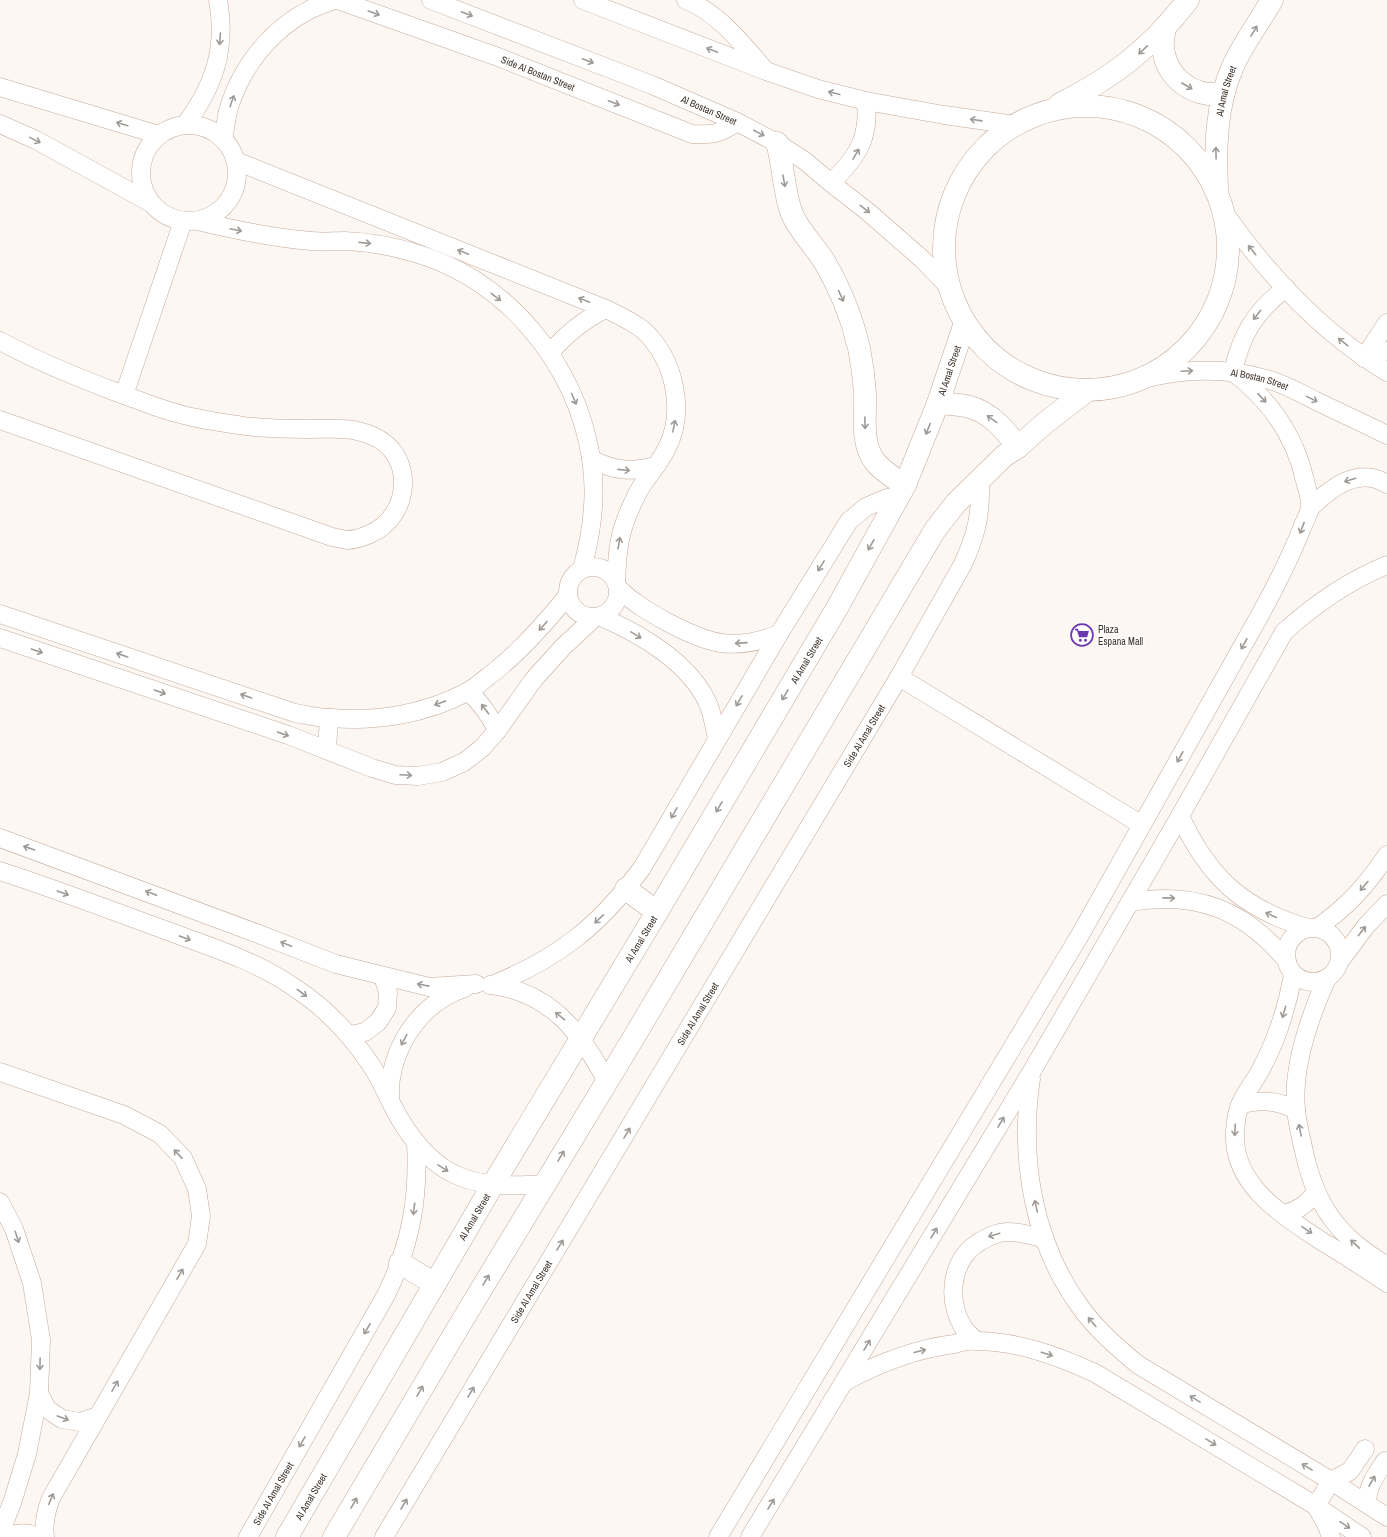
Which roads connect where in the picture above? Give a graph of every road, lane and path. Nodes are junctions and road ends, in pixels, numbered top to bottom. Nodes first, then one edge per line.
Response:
1 (218, 0) edge
2 (334, 0) edge
3 (338, 0) edge
4 (431, 0) edge
5 (583, 0) edge
6 (686, 0) edge
7 (1188, 0) edge
8 (1272, 0) edge
9 (1165, 29) junction
10 (766, 71) junction
11 (0, 87) edge
12 (1224, 92) junction
13 (866, 101) junction
14 (1046, 111) junction
15 (737, 122) junction
16 (0, 124) edge
17 (185, 125) junction
18 (1015, 125) junction
19 (159, 135) junction
20 (223, 139) junction
21 (777, 143) junction
22 (236, 161) junction
23 (831, 183) junction
24 (1218, 192) junction
25 (151, 203) junction
26 (1225, 214) junction
27 (190, 221) junction
28 (948, 286) junction
29 (1286, 288) junction
30 (606, 309) junction
31 (1387, 323) edge
32 (964, 326) junction
33 (0, 341) edge
34 (1387, 351) edge
35 (550, 353) junction
36 (1364, 358) junction
37 (1233, 372) junction
38 (1387, 372) edge
39 (1122, 385) junction
40 (1088, 390) junction
41 (124, 395) junction
42 (938, 403) junction
43 (0, 420) edge
44 (1387, 435) edge
45 (1018, 447) junction
46 (591, 459) junction
47 (657, 465) junction
48 (980, 480) junction
49 (1387, 484) edge
50 (902, 491) junction
51 (1310, 508) junction
52 (1387, 565) edge
53 (582, 569) junction
54 (617, 585) junction
55 (568, 596) junction
56 (0, 614) edge
57 (597, 617) junction
58 (779, 634) junction
59 (0, 638) edge
60 (899, 677) junction
61 (468, 691) junction
62 (329, 718) junction
63 (497, 731) junction
64 (717, 739) junction
65 (326, 750) junction
66 (1180, 816) junction
67 (1142, 825) junction
68 (0, 838) edge
69 (48, 855) junction
70 (1387, 855) edge
71 (0, 871) edge
72 (39, 884) junction
73 (626, 889) junction
74 (1130, 902) junction
75 (1387, 904) edge
76 (658, 912) junction
77 (1313, 928) junction
78 (1340, 961) junction
79 (1290, 967) junction
80 (383, 977) junction
81 (1327, 978) junction
82 (484, 985) junction
83 (349, 1034) junction
84 (581, 1038) junction
85 (1032, 1070) junction
86 (0, 1072) edge
87 (607, 1082) junction
88 (390, 1102) junction
89 (1240, 1105) junction
90 (1296, 1110) junction
91 (416, 1142) junction
92 (544, 1184) junction
93 (492, 1186) junction
94 (1316, 1192) junction
95 (0, 1202) edge
96 (1284, 1214) junction
97 (1045, 1239) junction
98 (400, 1263) junction
99 (1387, 1266) edge
100 (1387, 1283) edge
101 (435, 1284) junction
102 (975, 1340) junction
103 (845, 1381) junction
104 (39, 1393) junction
105 (98, 1416) junction
106 (1386, 1462) edge
107 (1331, 1481) junction
108 (1367, 1504) junction
109 (1316, 1506) junction
110 (730, 1517) junction
111 (1387, 1517) edge
112 (0, 1534) edge
113 (752, 1534) edge
114 (6, 1537) edge
115 (36, 1537) edge
116 (45, 1537) edge
117 (248, 1537) edge
118 (288, 1537) edge
119 (334, 1537) edge
120 (384, 1537) edge
121 (718, 1537) edge
122 (1331, 1537) edge
123 (1362, 1537) edge

1 -> 17 street
20 -> 2 street
3 -> 15 street, Side Al Bostan Street
4 -> 15 street, Al Bostan Street
10 -> 5 street
6 - 10 street
7 - 9 main road
12 -> 8 main road, Al Amal Street
9 -> 12 main road
9 -> 14 main road
13 -> 10 street
19 -> 11 street
24 -> 12 main road, Al Amal Street
18 -> 13 street
23 -> 13 street
14 - 18 main road
14 - 24 main road
15 -> 21 street, Al Bostan Street
16 -> 25 street
17 - 19 street
17 - 20 street
18 - 28 main road
19 - 25 street
20 - 22 street
21 - 23 street, Al Bostan Street
21 -> 50 main road
22 - 27 street
30 -> 22 street
23 -> 28 street, Al Bostan Street
24 - 26 main road
25 - 27 street
29 -> 26 street
26 - 39 main road
27 -> 35 street
27 - 41 street
28 - 32 main road
36 -> 29 street
29 -> 37 street
30 - 35 street
47 -> 30 street
31 - 36 street
32 - 40 main road
32 - 42 main road, Al Amal Street
33 - 41 street
34 - 36 street
35 -> 46 street
36 - 38 street
39 -> 37 street, Al Bostan Street
37 -> 44 street, Al Bostan Street
37 -> 51 street
39 - 40 main road
40 - 45 main road
41 - 43 street
45 -> 42 main road
42 -> 50 main road, Al Amal Street
45 - 48 main road
46 -> 47 street
46 - 53 street
54 -> 47 street
48 - 60 street, Side Al Amal Street
48 - 87 main road
49 -> 51 street
50 -> 58 street
50 -> 76 main road, Al Amal Street
51 -> 67 street
52 - 66 street
53 - 54 street
53 - 55 street
54 - 57 street
58 -> 54 street
55 - 57 street
55 -> 61 street
62 -> 56 street
57 - 63 street
57 -> 64 street
58 -> 64 street
59 -> 65 street
60 - 67 street
120 -> 60 street, Side Al Amal Street
61 -> 62 street
63 -> 61 street
62 - 65 street
65 -> 63 street
64 -> 73 street
66 - 74 street
77 -> 66 street
67 - 110 street
69 -> 68 street
69 - 72 street
80 -> 69 street
70 -> 77 street
71 - 72 street
72 -> 83 street
73 - 76 main road
73 -> 82 street
74 -> 79 street
74 - 85 street
78 -> 75 street
76 - 84 main road, Al Amal Street
77 - 78 street
77 - 79 street
78 - 81 street
79 - 81 street
79 -> 89 street
82 -> 80 street
80 - 83 street
81 - 90 street
84 -> 82 street
82 -> 88 street
83 - 88 street
84 - 87 street
84 - 93 main road, Al Amal Street
97 -> 85 street
103 -> 85 street
105 -> 86 street
92 -> 87 main road
88 - 91 street
89 - 90 street
89 -> 96 street
94 -> 90 street
91 -> 93 street
91 -> 98 street, Side Al Amal Street
92 - 93 street
119 -> 92 main road
93 - 101 main road, Al Amal Street
94 - 96 street
99 -> 94 street
95 -> 104 street
96 -> 100 street
97 -> 102 street
107 -> 97 street
98 - 101 main road
98 -> 117 street, Side Al Amal Street
101 - 118 main road, Al Amal Street
103 -> 102 street
102 -> 109 street
113 -> 103 street
104 -> 105 street
104 - 112 street
116 -> 105 street
106 - 107 street
108 -> 106 street
107 - 108 street
107 - 109 street
108 - 111 street
109 - 122 street
109 -> 123 street
110 - 113 street
110 - 121 street
114 - 115 street

